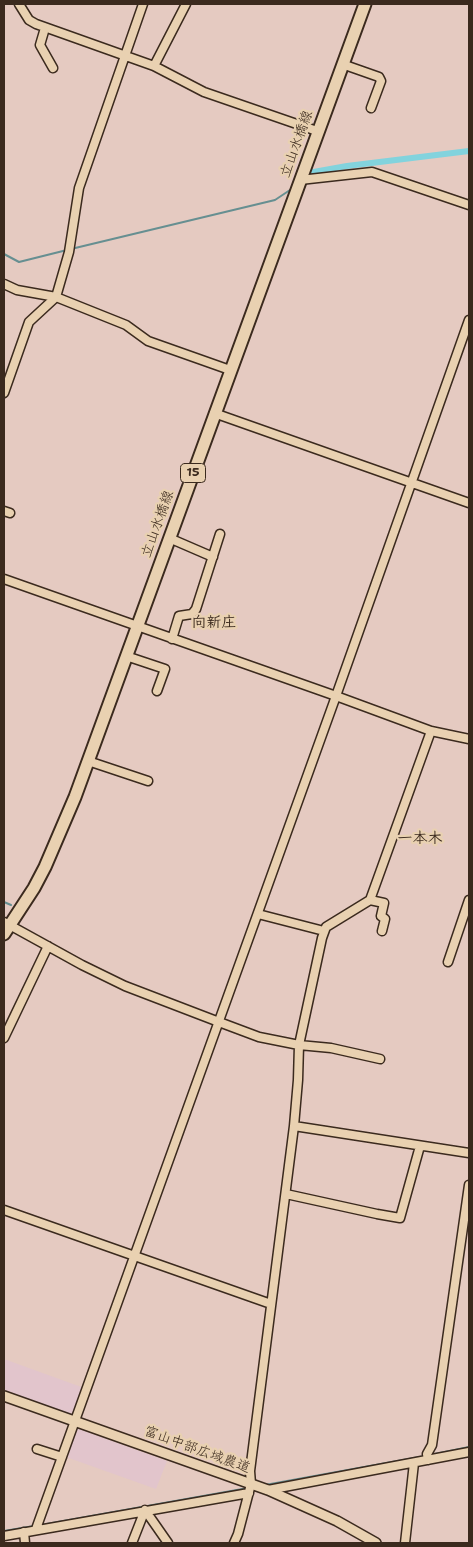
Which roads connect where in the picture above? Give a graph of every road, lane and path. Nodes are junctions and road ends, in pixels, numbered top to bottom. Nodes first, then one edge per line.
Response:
1 (19, 4) edge
2 (143, 4) edge
3 (186, 4) edge
4 (364, 4) edge
5 (45, 28) junction
6 (124, 56) junction
7 (342, 64) junction
8 (154, 66) junction
9 (53, 68) dead end
10 (371, 108) dead end
11 (317, 132) junction
12 (300, 180) junction
13 (469, 205) edge
14 (4, 284) edge
15 (56, 297) junction
16 (469, 320) edge
17 (230, 370) junction
18 (4, 393) edge
19 (214, 413) junction
20 (413, 483) junction
21 (469, 503) edge
22 (220, 534) dead end
23 (169, 538) junction
24 (213, 557) junction
25 (4, 579) edge
26 (136, 627) junction
27 (172, 639) junction
28 (126, 656) junction
29 (157, 691) dead end
30 (336, 696) junction
31 (431, 731) junction
32 (469, 739) edge
33 (88, 761) junction
34 (148, 781) dead end
35 (370, 900) junction
36 (469, 900) edge
37 (258, 914) junction
38 (6, 927) edge
39 (324, 931) junction
40 (382, 931) dead end
41 (48, 946) junction
42 (448, 962) dead end
43 (219, 1022) junction
44 (4, 1038) edge
45 (299, 1045) junction
46 (380, 1058) dead end
47 (294, 1126) junction
48 (420, 1146) junction
49 (469, 1154) edge
50 (469, 1185) edge
51 (286, 1194) junction
52 (4, 1210) edge
53 (135, 1256) junction
54 (271, 1304) junction
55 (4, 1396) edge
56 (75, 1421) junction
57 (37, 1448) dead end
58 (469, 1452) edge
59 (62, 1458) junction
60 (428, 1460) junction
61 (414, 1463) junction
62 (250, 1488) junction
63 (268, 1490) junction
64 (145, 1510) junction
65 (36, 1529) junction
66 (24, 1532) junction
67 (4, 1536) edge
68 (25, 1543) edge
69 (132, 1543) edge
70 (168, 1543) edge
71 (235, 1543) edge
72 (376, 1543) edge
73 (405, 1543) edge

1 - 5 street
2 - 6 street
3 - 8 street
4 - 7 main road, 立山水橋線 / 15
5 - 6 street
5 - 9 street
6 - 8 street
6 - 15 street
7 - 10 street
7 - 11 main road, 立山水橋線 / 15
8 - 11 street
11 - 12 main road, 立山水橋線 / 15
12 - 13 street
12 - 17 main road, 立山水橋線 / 15
14 - 15 street
15 - 17 street
15 - 18 street
16 - 20 street
17 - 19 main road, 立山水橋線 / 15
19 - 20 street
19 - 23 main road, 立山水橋線 / 15
20 - 21 street
20 - 30 street
22 - 24 street
23 - 24 street
23 - 26 main road, 立山水橋線 / 15
24 - 27 street
25 - 26 street
26 - 27 street
26 - 28 main road, 立山水橋線 / 15
27 - 30 street
28 - 29 street
28 - 33 main road, 立山水橋線 / 15
30 - 31 street
30 - 37 street
31 - 32 street
31 - 35 street
33 - 34 street
33 - 38 main road, 立山水橋線 / 15
35 - 39 street
35 - 40 street
36 - 42 street
37 - 39 street
37 - 43 street
38 - 41 street
39 - 45 street
41 - 43 street
41 - 44 street
43 - 45 street
43 - 53 street
45 - 46 street
45 - 47 street
47 - 48 street
47 - 51 street
48 - 49 street
48 - 51 street
50 - 60 street
51 - 54 street
52 - 53 street
53 - 54 street
53 - 56 street
54 - 62 street
55 - 56 street, 富山中部広域農道
56 - 59 street
56 - 62 street, 富山中部広域農道
57 - 59 street
58 - 60 street
59 - 65 street
60 - 61 street
61 - 63 street
61 - 73 street
62 - 63 street, 富山中部広域農道
62 - 64 street
62 - 71 street
63 - 72 street, 富山中部広域農道
64 - 65 street
64 - 69 street
64 - 70 street
65 - 66 street
66 - 67 street
66 - 68 street

